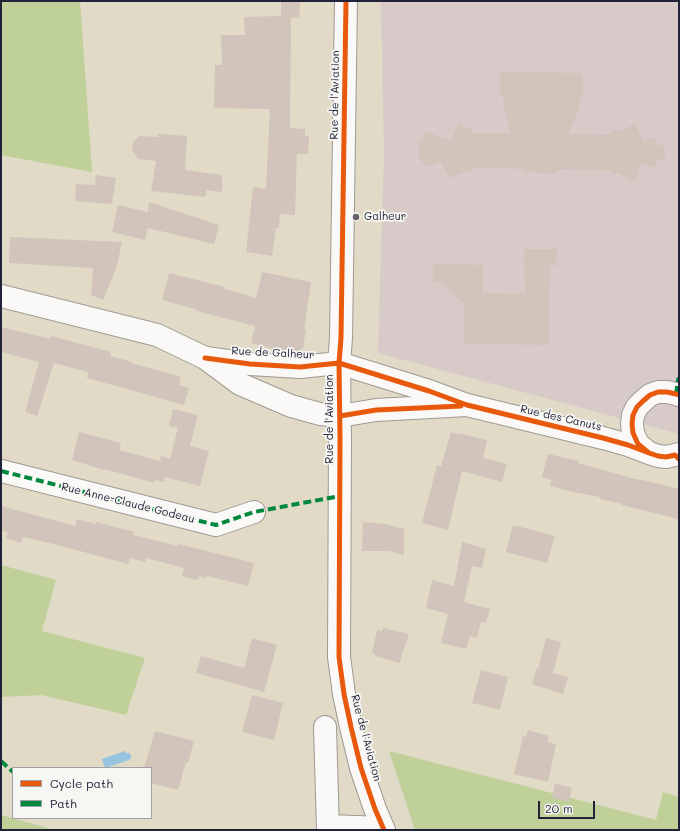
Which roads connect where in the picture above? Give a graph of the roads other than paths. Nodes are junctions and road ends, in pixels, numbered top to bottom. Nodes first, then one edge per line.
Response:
1 (346, 1) edge
2 (1, 296) edge
3 (205, 358) junction
4 (339, 363) junction
5 (678, 393) edge
6 (467, 405) junction
7 (340, 416) junction
8 (649, 453) junction
9 (678, 456) edge
10 (1, 471) edge
11 (254, 512) dead end
12 (325, 728) dead end
13 (328, 828) edge
14 (383, 829) edge

1 - 4 street, Rue de l'Aviation
2 - 3 street, Rue de Galheur
3 - 4 street, Rue de Galheur
3 - 7 street, Rue de Galheur
4 - 6 street, Rue des Canuts
4 - 7 street, Rue de l'Aviation
5 - 8 street
6 - 7 street, Rue des Canuts
6 - 8 street, Rue des Canuts
7 - 14 street, Rue de l'Aviation
8 - 9 street, Rue des Canuts
10 - 11 street, Rue Anne-Claude Godeau
12 - 13 street, Rue de l'Aviation
13 - 14 street, Rue de l'Aviation

